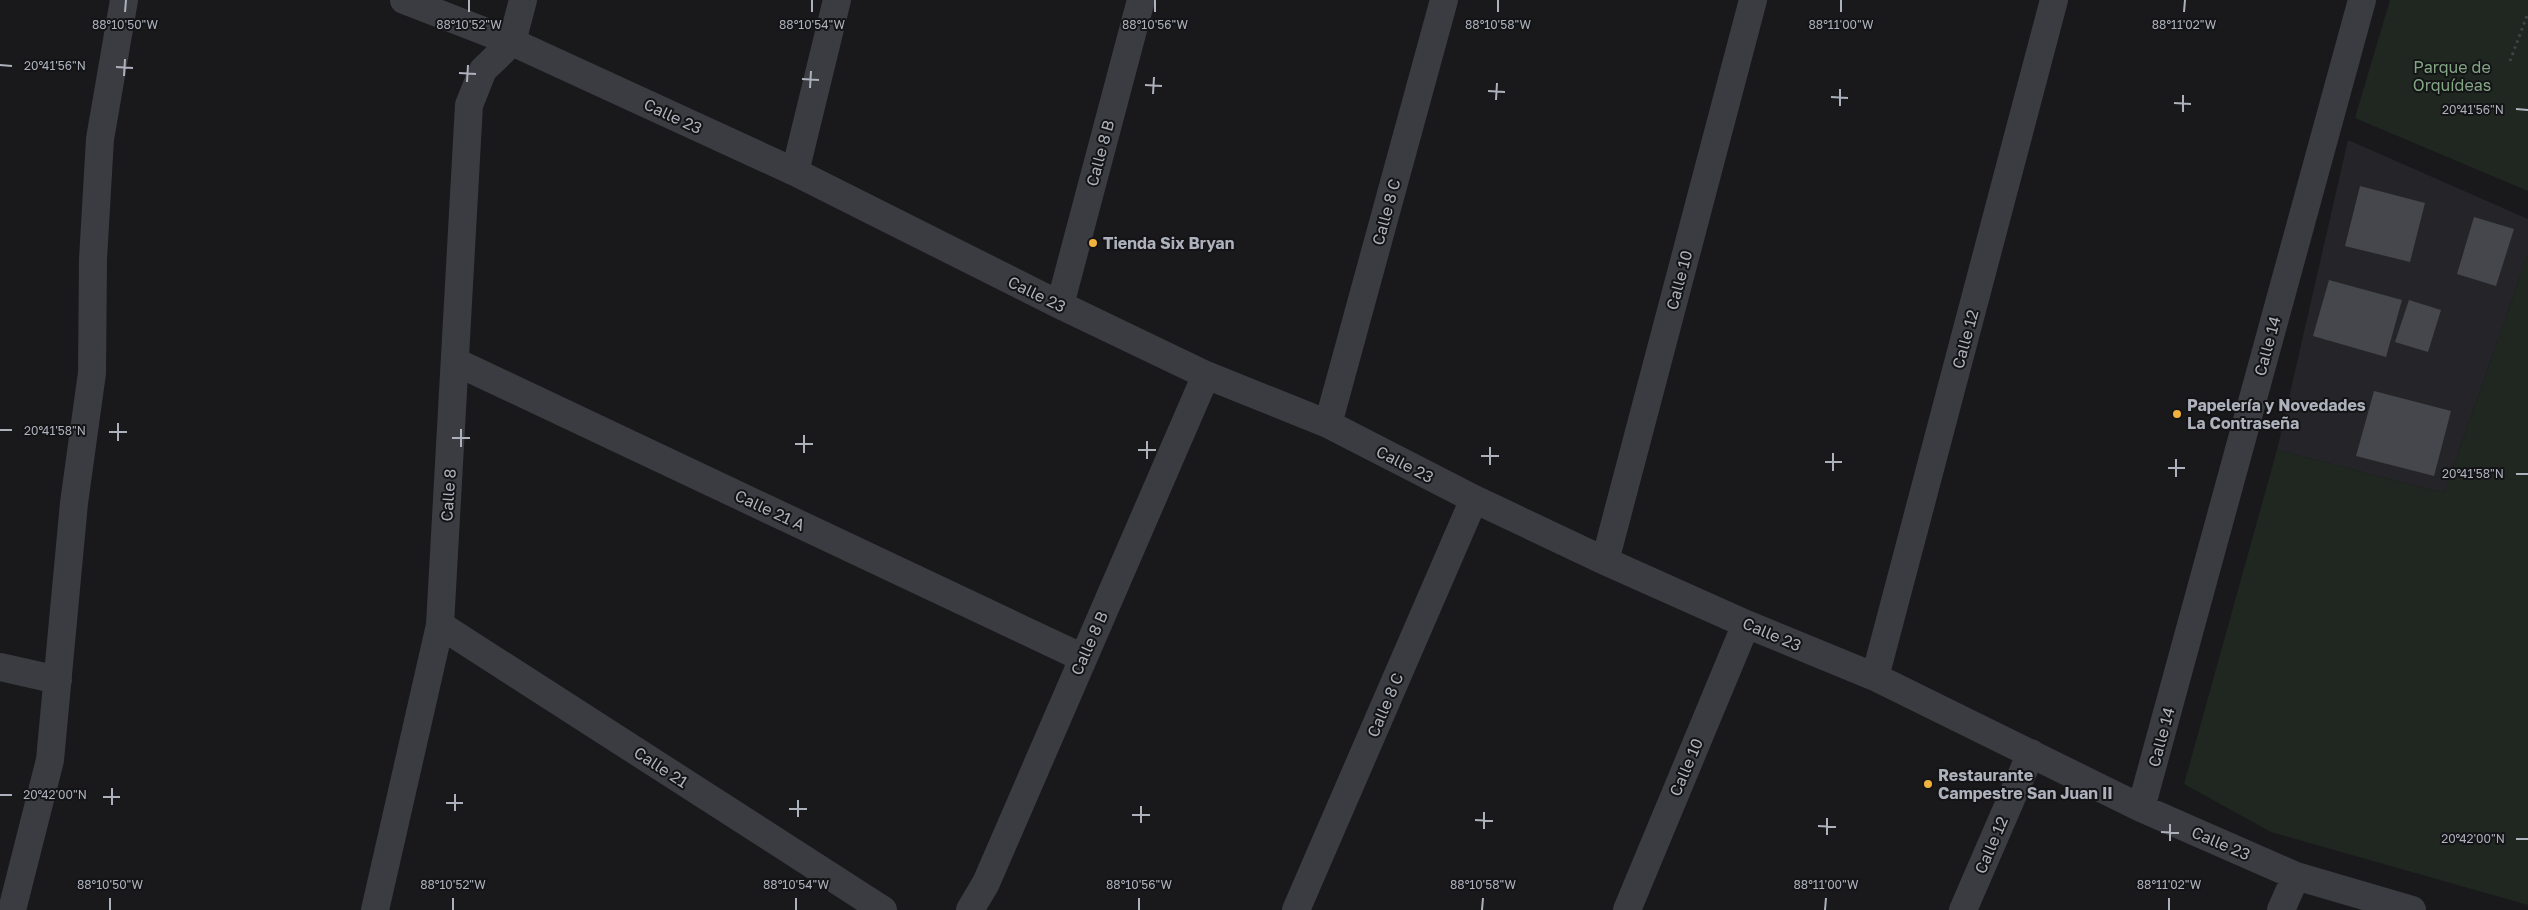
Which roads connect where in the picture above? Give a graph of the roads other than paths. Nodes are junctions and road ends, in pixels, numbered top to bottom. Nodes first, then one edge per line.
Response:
1 (124, 0) edge
2 (404, 0) edge
3 (523, 0) edge
4 (837, 0) edge
5 (1141, 0) edge
6 (1444, 0) edge
7 (1753, 0) edge
8 (2054, 0) edge
9 (2362, 0) edge
10 (512, 42) junction
11 (795, 172) junction
12 (1060, 305) junction
13 (456, 362) junction
14 (1206, 375) junction
15 (1328, 424) junction
16 (1474, 500) junction
17 (1605, 561) junction
18 (440, 624) junction
19 (1746, 624) junction
20 (1083, 658) junction
21 (0, 667) edge
22 (1875, 677) junction
23 (58, 680) junction
24 (2031, 753) junction
25 (2141, 808) junction
26 (2296, 876) junction
27 (12, 910) edge
28 (374, 910) edge
29 (882, 910) edge
30 (970, 910) edge
31 (1296, 910) edge
32 (1626, 910) edge
33 (1963, 910) edge
34 (2281, 910) edge
35 (2412, 910) edge

1 - 23 street
2 - 10 street, Calle 23
3 - 10 street
4 - 11 street
5 - 12 street, Calle 8 B
6 - 15 street, Calle 8 C
7 - 17 street, Calle 10
8 - 22 street, Calle 12
9 - 25 street, Calle 14
10 - 11 street, Calle 23
10 - 13 street, Calle 8
11 - 12 street, Calle 23
12 - 14 street, Calle 23
13 - 18 street, Calle 8
13 - 20 street, Calle 21 A
14 - 15 street, Calle 23
14 - 20 street, Calle 8 B
15 - 16 street, Calle 23
16 - 17 street, Calle 23
16 - 31 street, Calle 8 C
17 - 19 street, Calle 23
18 - 28 street, Calle 8
18 - 29 street, Calle 21
19 - 22 street, Calle 23
19 - 32 street, Calle 10
20 - 30 street, Calle 8 B
21 - 23 street
22 - 24 street, Calle 23
23 - 27 street
24 - 25 street, Calle 23
24 - 33 street, Calle 12
25 - 26 street, Calle 23
26 - 34 street
26 - 35 street, Calle 23

